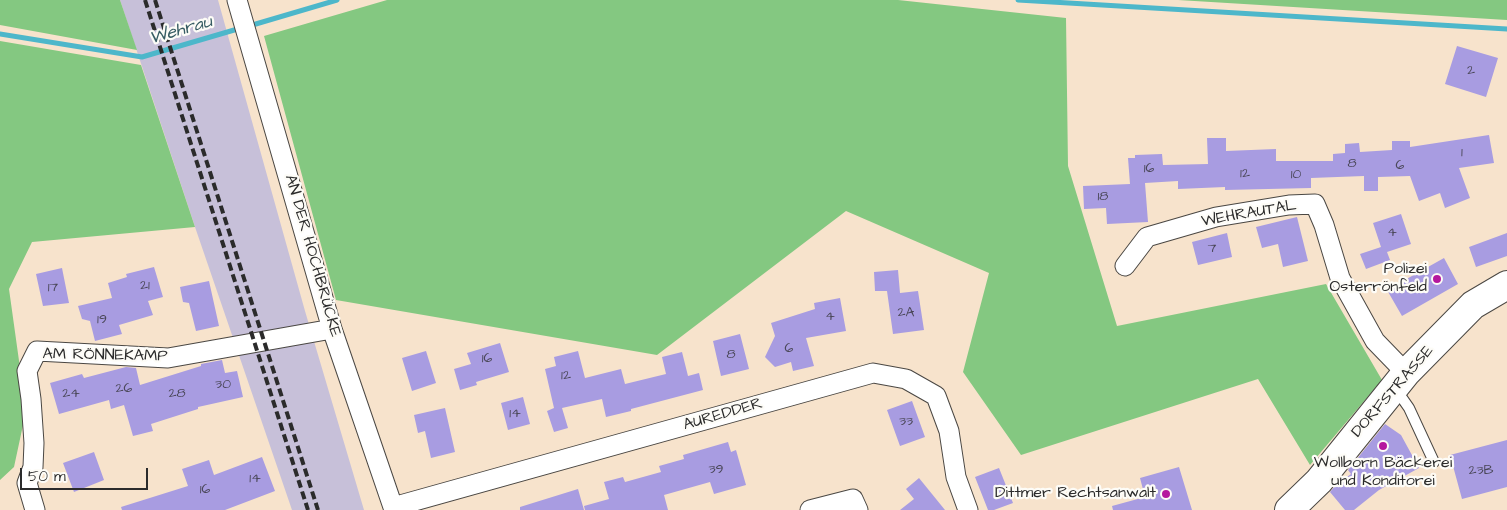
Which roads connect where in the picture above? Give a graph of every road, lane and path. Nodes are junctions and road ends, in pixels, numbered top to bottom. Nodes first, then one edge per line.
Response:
1 (239, 7) edge
2 (1125, 266) dead end
3 (1507, 285) edge
4 (332, 329) junction
5 (1400, 381) junction
6 (1434, 462) dead end
7 (1297, 507) edge
8 (393, 508) edge
9 (35, 510) edge
10 (810, 510) edge
11 (858, 510) edge
12 (968, 510) edge

1 - 4 street, AN DER HOCHBRÜCKE
2 - 5 street, WEHRAUTAL
3 - 5 main road, DORFSTRASSE
4 - 8 street, AN DER HOCHBRÜCKE
4 - 9 street, AM RÖNNEKAMP
5 - 6 lane
5 - 7 main road, DORFSTRASSE
8 - 12 street, AUREDDER
10 - 11 street

